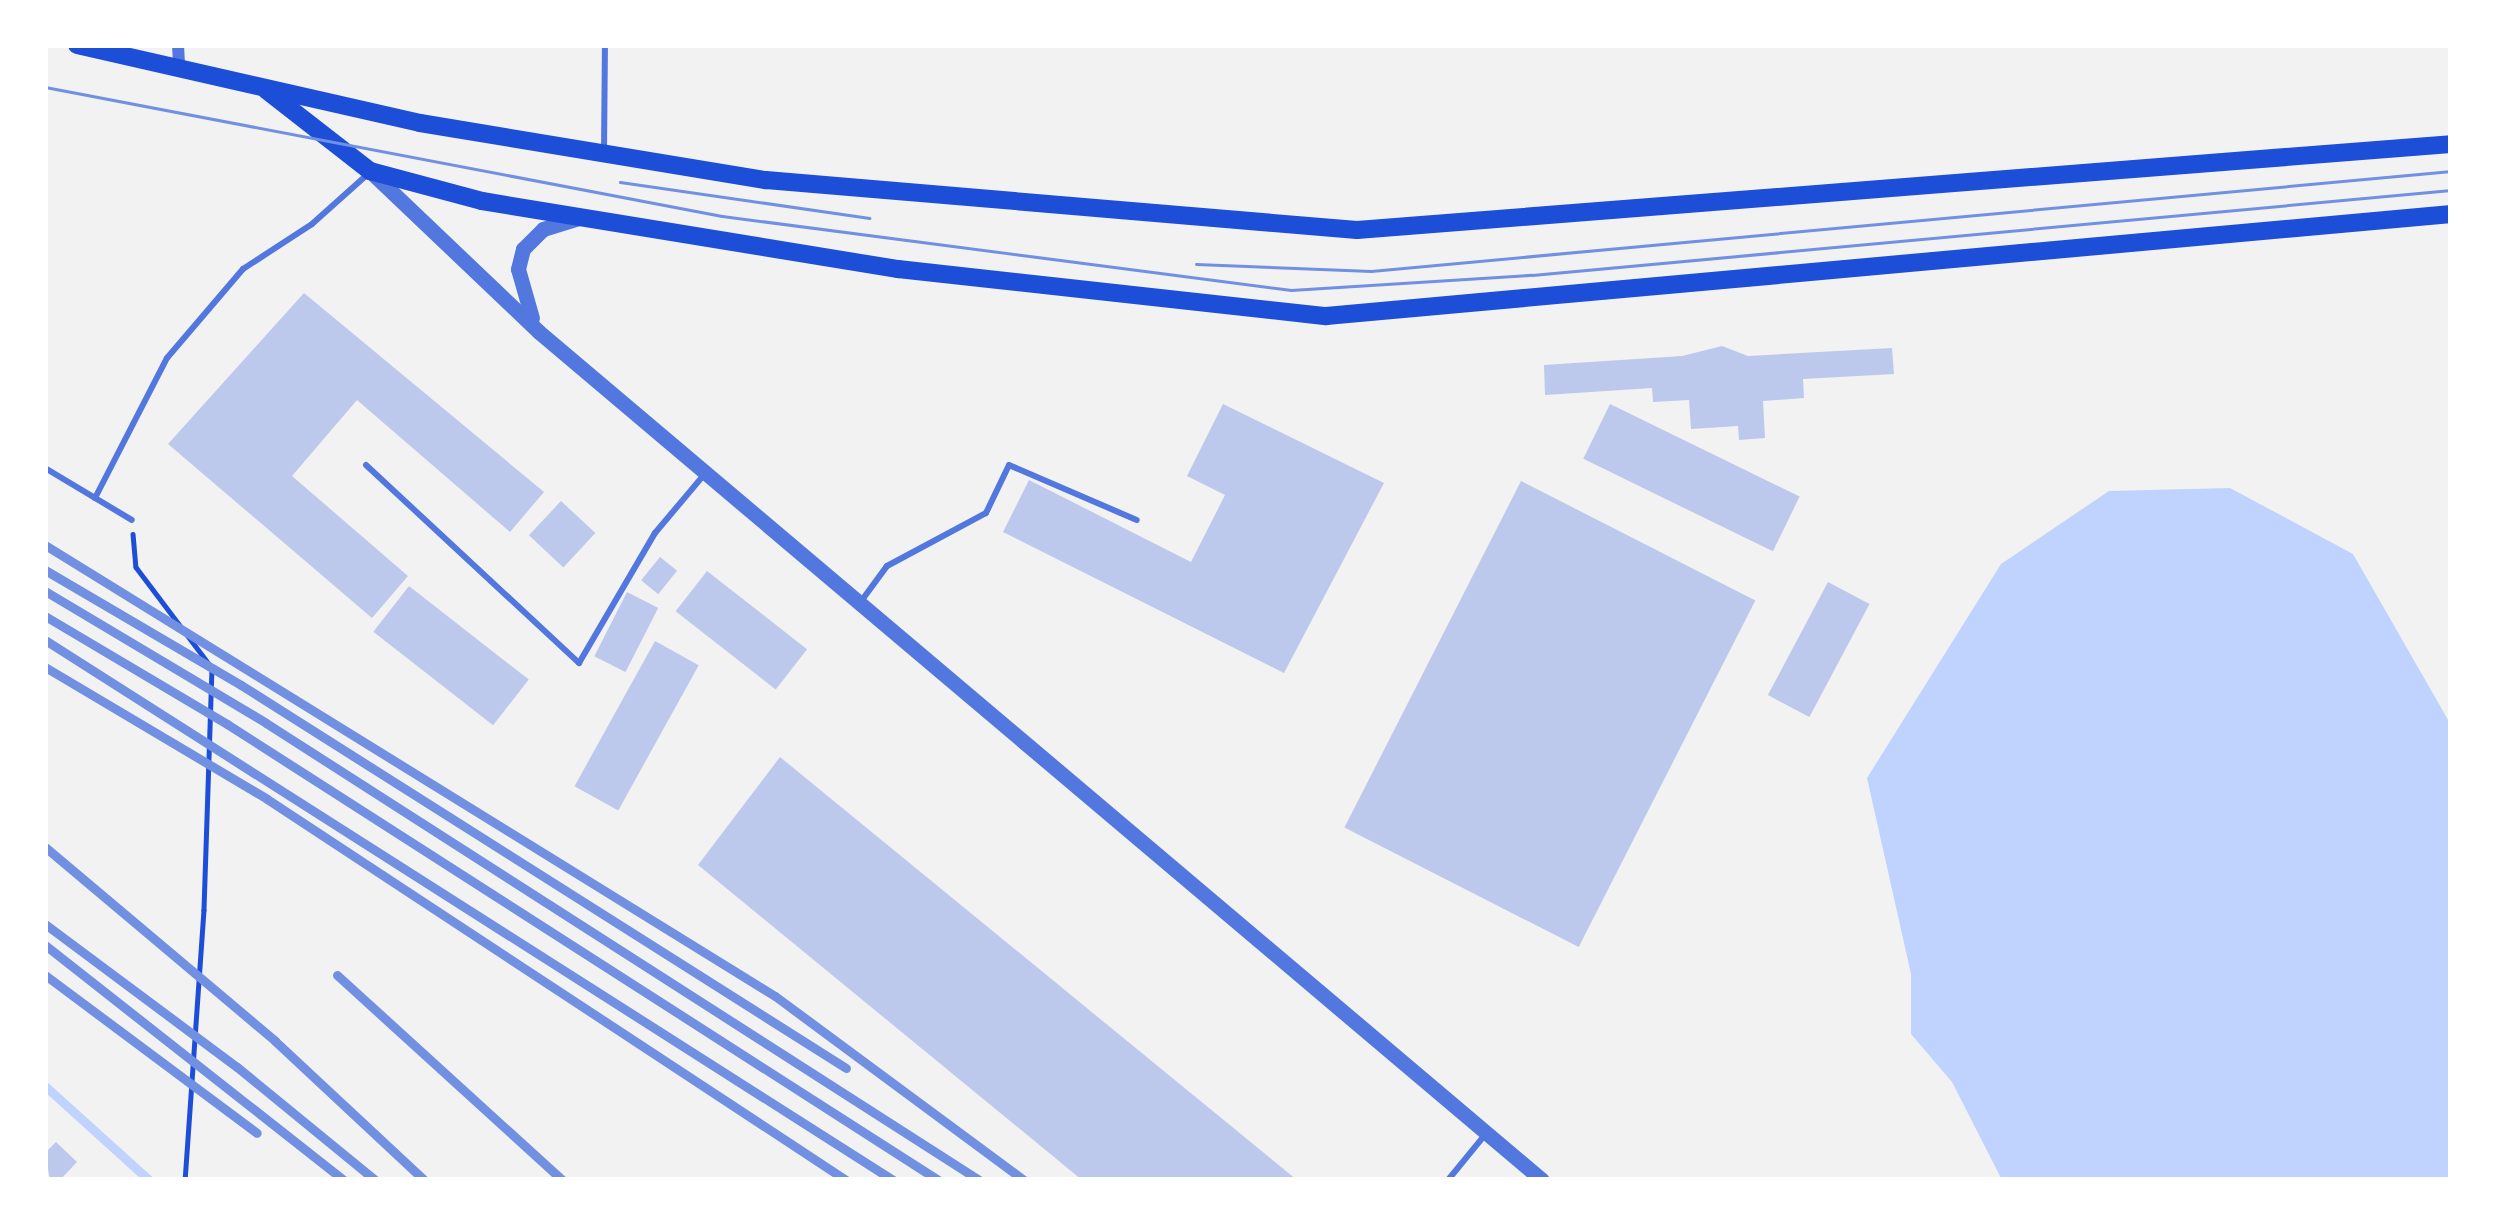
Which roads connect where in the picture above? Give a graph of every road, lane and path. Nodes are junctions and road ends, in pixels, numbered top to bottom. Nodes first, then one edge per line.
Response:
1 (77, 45) edge
2 (178, 45) edge
3 (604, 45) edge
4 (178, 66) junction
5 (262, 87) junction
6 (2451, 144) edge
7 (604, 155) junction
8 (370, 171) junction
9 (2451, 214) edge
10 (582, 217) junction
11 (539, 332) junction
12 (366, 465) dead end
13 (45, 468) edge
14 (706, 473) junction
15 (95, 498) junction
16 (132, 520) joint
17 (1137, 520) dead end
18 (860, 603) junction
19 (1486, 1133) junction
20 (185, 1180) edge
21 (1448, 1180) edge
22 (1542, 1180) edge

1 - 4 main road
2 - 4 street
3 - 7 lane
4 - 5 main road
5 - 7 main road
5 - 8 main road
6 - 7 main road
8 - 10 main road
8 - 11 street
8 - 15 lane
9 - 10 main road
10 - 11 street
11 - 14 street
12 - 14 lane
13 - 15 lane
14 - 18 street
15 - 16 lane
16 - 20 path
17 - 18 lane
18 - 19 street
19 - 21 lane
19 - 22 street

